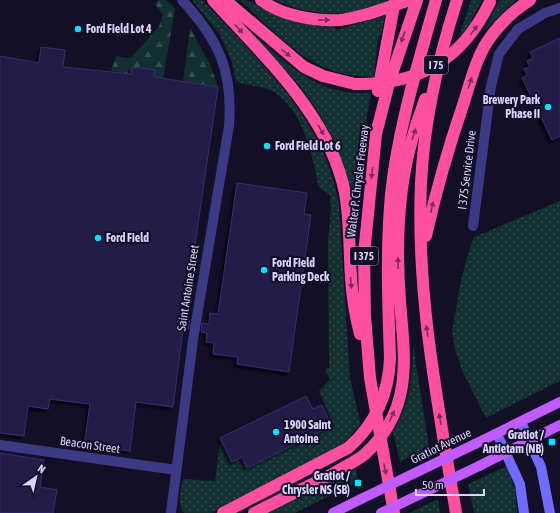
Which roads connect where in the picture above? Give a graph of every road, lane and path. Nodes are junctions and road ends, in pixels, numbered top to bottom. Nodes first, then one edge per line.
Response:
1 (182, 0) edge
2 (213, 0) edge
3 (225, 0) edge
4 (261, 0) edge
5 (395, 0) edge
6 (410, 0) edge
7 (417, 0) edge
8 (436, 0) edge
9 (457, 0) edge
10 (530, 0) edge
11 (490, 1) edge
12 (560, 8) edge
13 (445, 39) junction
14 (376, 134) junction
15 (473, 226) dead end
16 (422, 259) junction
17 (394, 302) junction
18 (370, 378) junction
19 (560, 402) edge
20 (521, 422) junction
21 (560, 425) edge
22 (497, 434) junction
23 (530, 441) junction
24 (0, 445) edge
25 (507, 452) junction
26 (176, 470) junction
27 (338, 512) edge
28 (171, 513) edge
29 (223, 513) edge
30 (254, 513) edge
31 (381, 513) edge
32 (394, 513) edge
33 (456, 513) edge
34 (524, 513) edge
35 (550, 513) edge

1 - 26 street, Saint Antoine Street
2 -> 18 highway
3 -> 11 highway, I 75, bridge
4 -> 6 highway, bridge
5 - 14 highway
7 -> 14 highway, Walter P. Chrysler Freeway / I 375
8 - 17 highway
9 - 13 highway
16 -> 10 highway
12 - 15 street, I 375 Service Drive
13 - 16 highway
17 -> 13 highway
14 -> 18 highway, Walter P. Chrysler Freeway / I 375
33 -> 16 highway
17 - 29 highway, bridge
30 -> 17 highway, bridge
18 -> 32 highway, Walter P. Chrysler Freeway / I 375
19 - 20 main road, Gratiot Avenue
20 - 22 main road, Gratiot Avenue
20 - 23 street
21 - 23 main road
22 - 25 street
22 - 27 main road, Gratiot Avenue, bridge
23 - 25 main road
23 - 35 street
24 - 26 street, Beacon Street
25 - 31 main road, bridge
25 - 34 street
26 - 28 street, Saint Antoine Street

